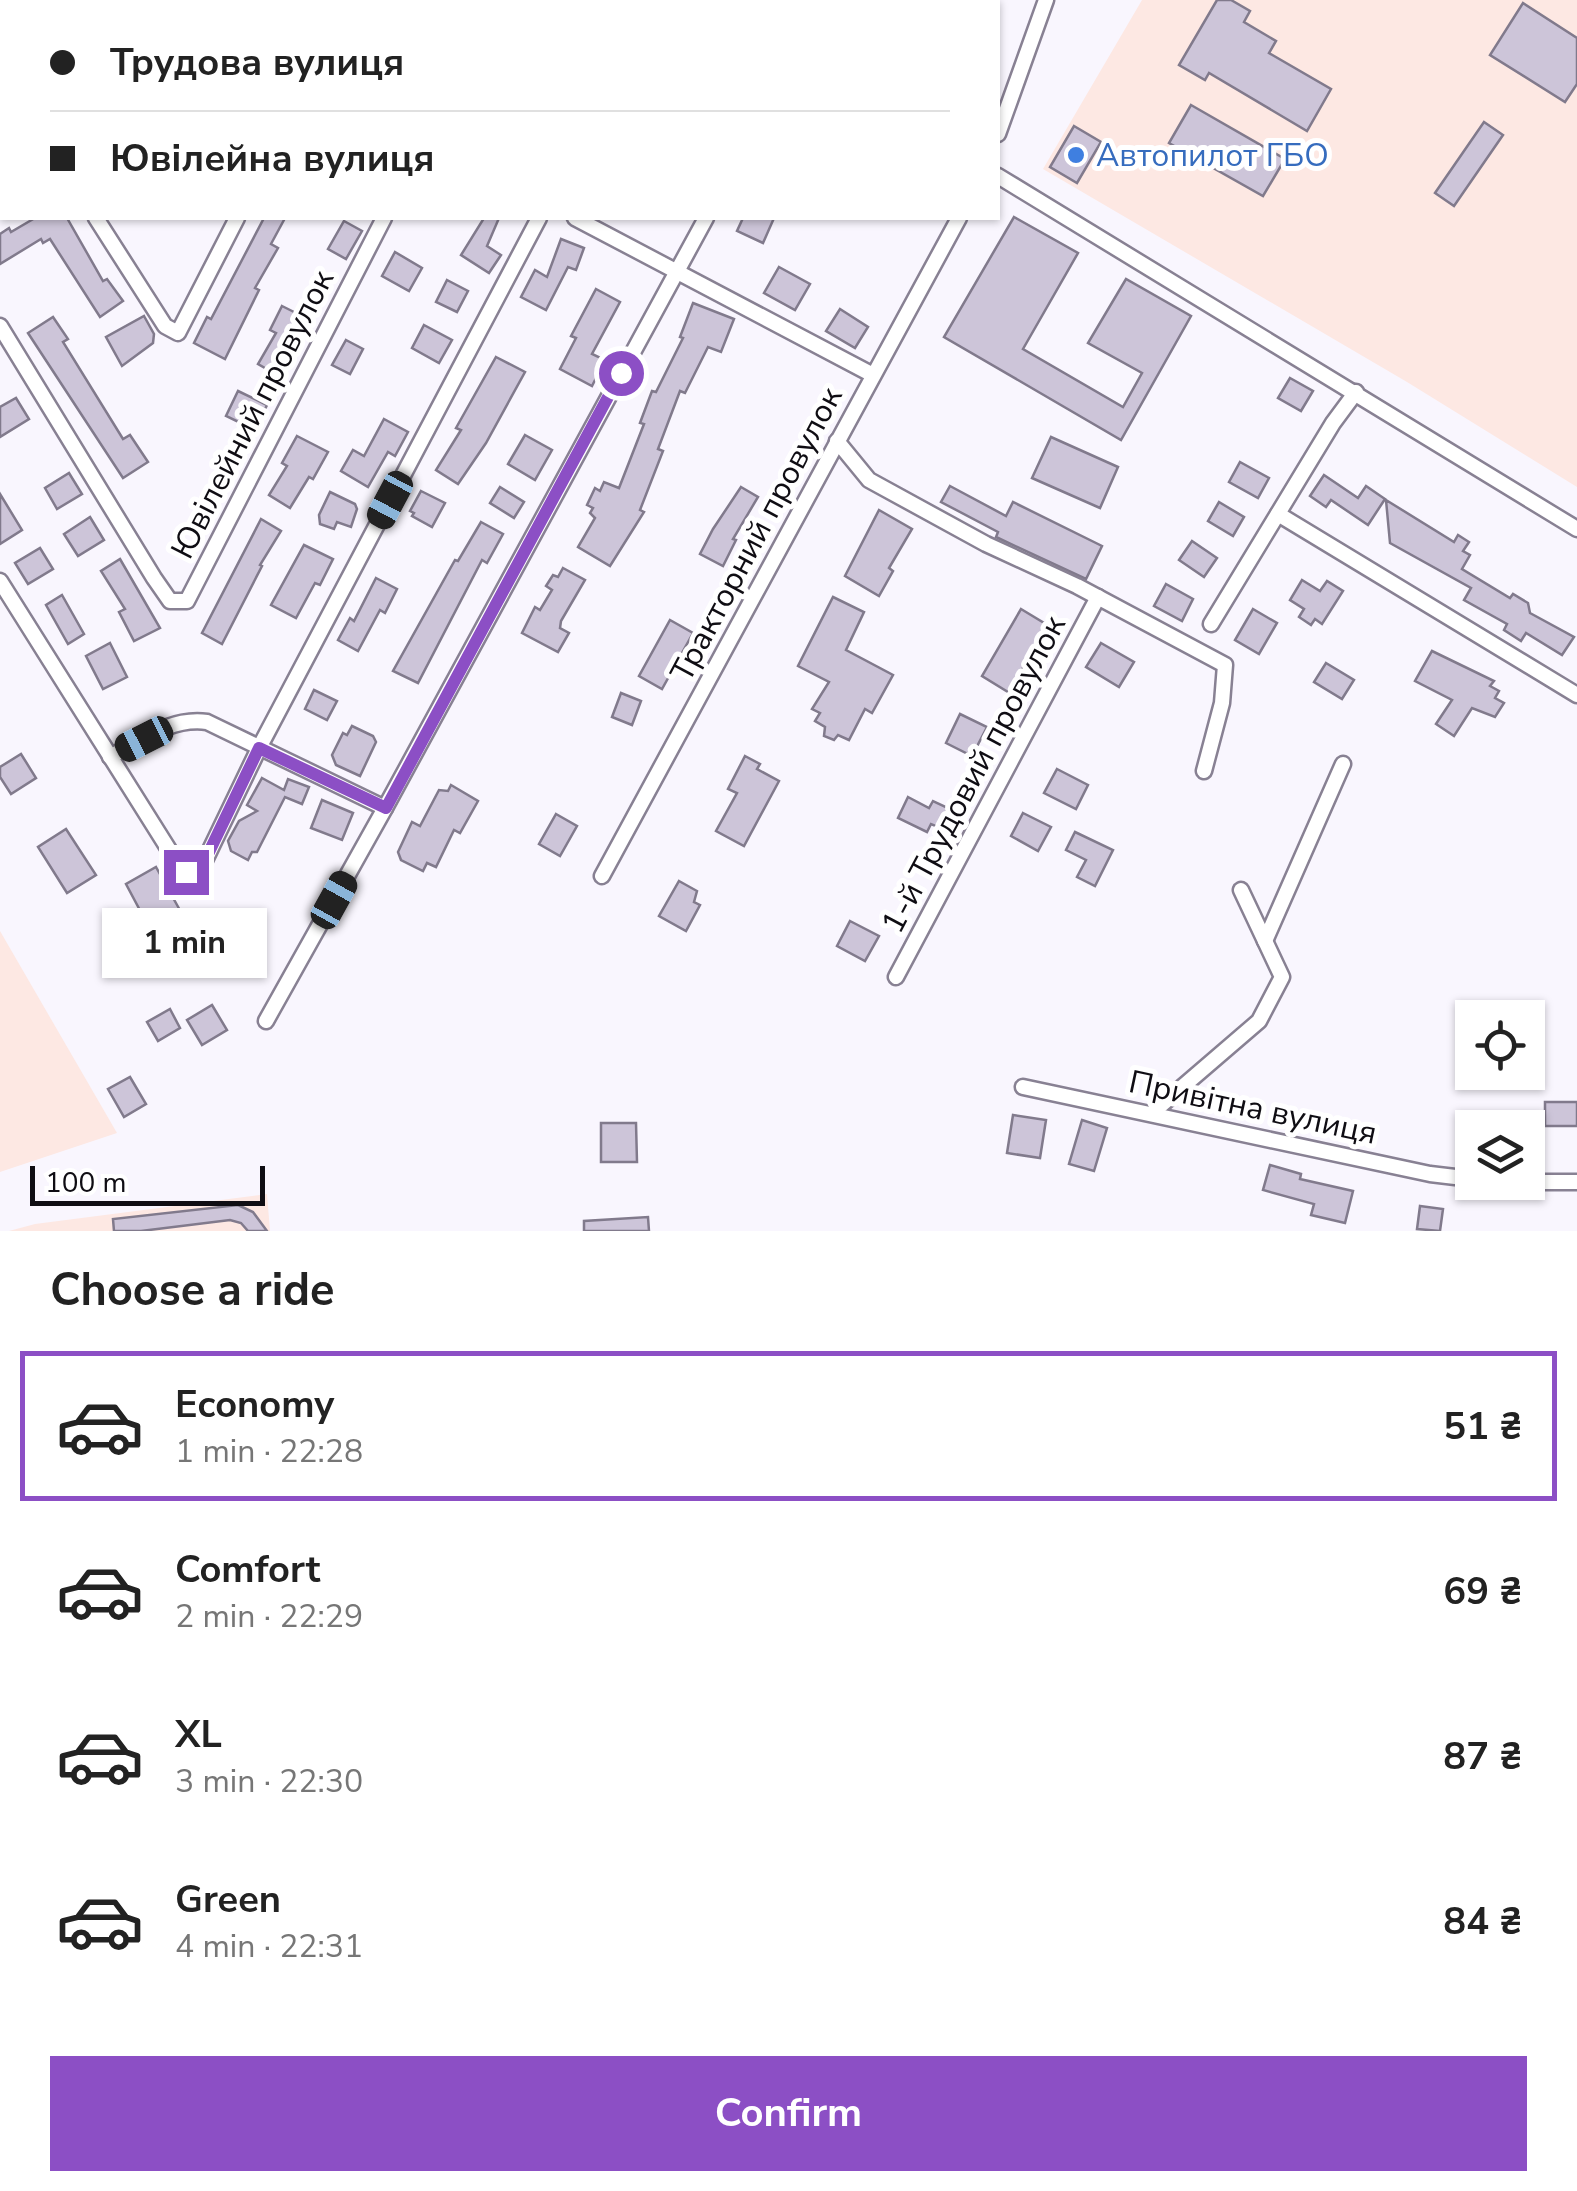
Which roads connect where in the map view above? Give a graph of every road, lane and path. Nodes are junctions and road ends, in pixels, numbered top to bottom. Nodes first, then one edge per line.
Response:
1 (1046, 0) edge
2 (1000, 128) edge
3 (1000, 177) edge
4 (97, 220) edge
5 (236, 220) edge
6 (383, 220) edge
7 (538, 220) edge
8 (579, 220) edge
9 (705, 220) edge
10 (957, 220) edge
11 (675, 272) junction
12 (0, 326) edge
13 (873, 375) junction
14 (1356, 392) junction
15 (837, 441) junction
16 (1278, 514) junction
17 (1577, 529) edge
18 (0, 581) edge
19 (1098, 597) junction
20 (1212, 624) dead end
21 (1577, 695) edge
22 (259, 748) junction
23 (110, 757) junction
24 (1343, 764) dead end
25 (1204, 772) dead end
26 (386, 808) junction
27 (602, 876) dead end
28 (1240, 890) dead end
29 (1265, 940) junction
30 (896, 977) dead end
31 (266, 1021) dead end
32 (1023, 1086) dead end
33 (1152, 1113) junction
34 (1455, 1177) edge
35 (1545, 1182) edge
36 (1577, 1182) edge

1 - 2 street
3 - 14 street
4 - 5 street
6 - 12 street, Ювілейний провулок
7 - 22 street
8 - 11 street
9 - 11 street
10 - 13 street, Тракторний провулок
11 - 13 street
11 - 26 street
13 - 15 street, Тракторний провулок
14 - 16 street
14 - 17 street
15 - 19 street
15 - 27 street, Тракторний провулок
16 - 20 street
16 - 21 street
18 - 23 street
19 - 25 street
19 - 30 street, 1-й Трудовий провулок
22 - 23 street
22 - 23 street
22 - 26 street
24 - 29 street
26 - 31 street
28 - 29 street
29 - 33 street
32 - 33 street, Привітна вулиця
33 - 34 street, Привітна вулиця
35 - 36 street

